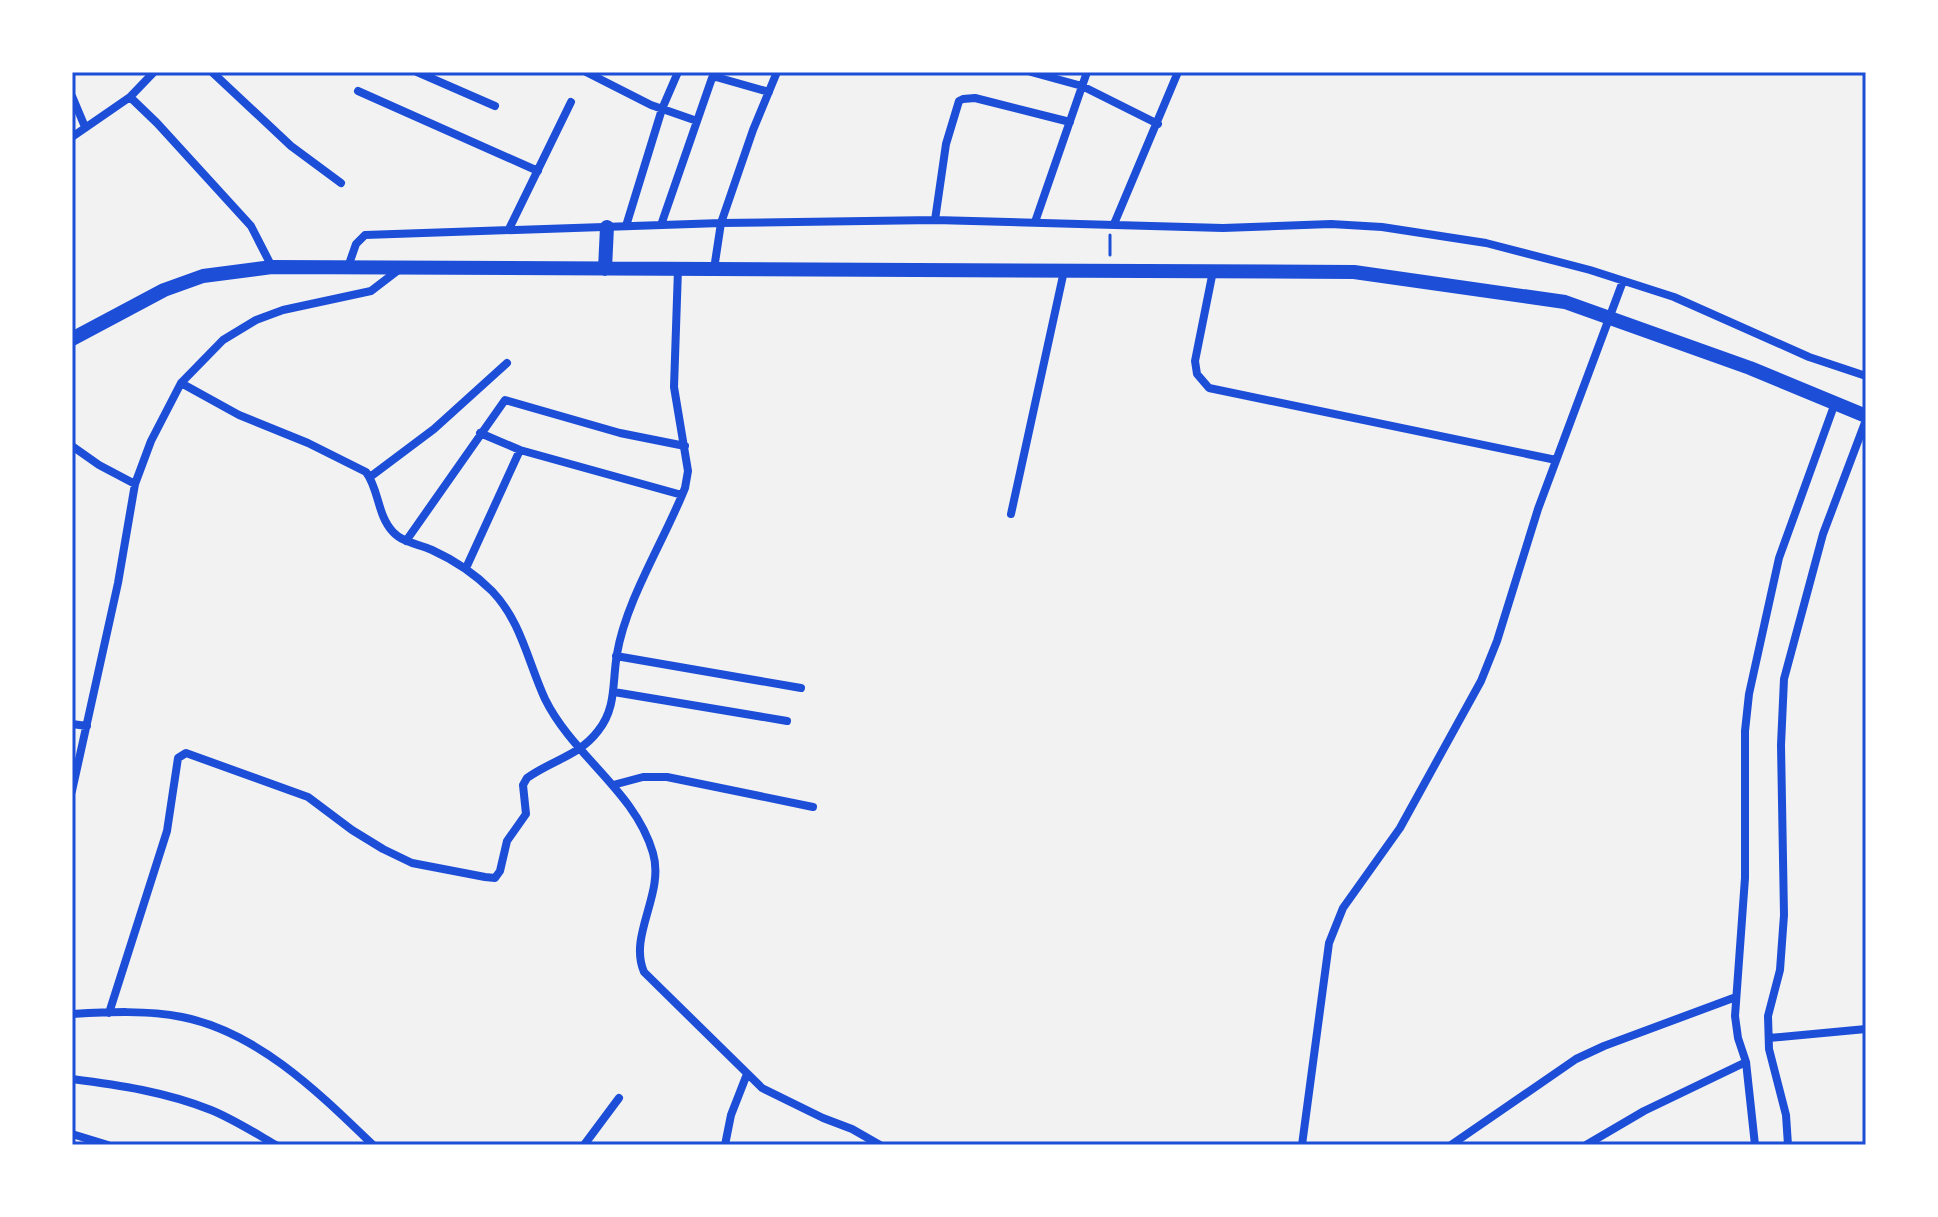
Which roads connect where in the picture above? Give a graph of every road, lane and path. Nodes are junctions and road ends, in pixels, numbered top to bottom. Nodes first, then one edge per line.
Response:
1 (154, 72) edge
2 (212, 72) edge
3 (417, 72) edge
4 (586, 72) edge
5 (665, 72) edge
6 (777, 72) edge
7 (1031, 72) edge
8 (1087, 72) edge
9 (1178, 72) edge
10 (677, 74) edge
11 (1082, 86) junction
12 (358, 91) dead end
13 (769, 92) junction
14 (72, 96) edge
15 (130, 97) junction
16 (571, 102) dead end
17 (495, 106) dead end
18 (662, 109) junction
19 (697, 121) junction
20 (1070, 122) junction
21 (1158, 124) junction
22 (85, 127) junction
23 (72, 137) edge
24 (538, 171) junction
25 (341, 183) dead end
26 (935, 220) junction
27 (1035, 222) junction
28 (721, 223) junction
29 (1112, 224) junction
30 (661, 225) junction
31 (626, 226) junction
32 (607, 227) junction
33 (509, 229) junction
34 (272, 267) junction
35 (348, 267) junction
36 (402, 267) junction
37 (605, 269) junction
38 (678, 269) junction
39 (714, 269) junction
40 (1064, 271) junction
41 (1110, 271) junction
42 (1213, 271) junction
43 (1623, 281) junction
44 (1609, 318) junction
45 (73, 336) edge
46 (507, 363) dead end
47 (1866, 376) edge
48 (181, 383) junction
49 (1835, 403) junction
50 (1866, 418) edge
51 (480, 433) junction
52 (72, 446) edge
53 (685, 446) junction
54 (520, 450) junction
55 (1556, 460) junction
56 (370, 477) junction
57 (135, 484) junction
58 (682, 495) junction
59 (1011, 514) dead end
60 (406, 541) junction
61 (466, 568) junction
62 (616, 656) junction
63 (801, 688) dead end
64 (614, 692) junction
65 (787, 721) dead end
66 (72, 724) edge
67 (87, 726) junction
68 (582, 749) junction
69 (613, 785) junction
70 (72, 791) edge
71 (813, 807) dead end
72 (1736, 997) junction
73 (109, 1013) junction
74 (72, 1014) edge
75 (1866, 1029) edge
76 (1769, 1038) junction
77 (1746, 1062) junction
78 (747, 1074) junction
79 (72, 1079) edge
80 (619, 1098) dead end
81 (72, 1134) edge
82 (108, 1145) edge
83 (276, 1145) edge
84 (373, 1145) edge
85 (584, 1145) edge
86 (725, 1145) edge
87 (880, 1145) edge
88 (1302, 1145) edge
89 (1451, 1145) edge
90 (1586, 1145) edge
91 (1755, 1145) edge
92 (1788, 1145) edge

1 - 15 street
2 - 25 street
3 - 17 street
4 - 18 street
5 - 10 street
6 - 13 street
7 - 11 street
8 - 11 street
9 - 21 street
10 - 18 street
11 - 20 street
11 - 21 street
12 - 24 street
13 - 19 street
13 - 28 street
14 - 22 street
15 - 22 street
15 - 34 street
16 - 24 street
18 - 19 street
18 - 31 street
19 - 30 street
20 - 26 street
20 - 27 street
21 - 29 street
22 - 23 street
24 - 33 street
26 - 27 street
26 - 28 street
27 - 29 street
28 - 30 street
28 - 39 street
29 - 41 path
29 - 43 street
30 - 31 street
31 - 32 street
32 - 33 street
32 - 37 main road
33 - 35 street
34 - 35 main road
34 - 45 main road
35 - 36 main road
36 - 37 main road
36 - 48 street
37 - 38 main road
38 - 39 main road
38 - 53 street
39 - 40 main road
40 - 41 main road
40 - 59 street
41 - 42 main road
42 - 44 main road
42 - 55 street
43 - 44 street
43 - 47 street
44 - 49 main road
44 - 55 street
46 - 56 street
48 - 56 street
48 - 57 street
49 - 50 main road
49 - 72 street
50 - 76 street
51 - 53 street
51 - 54 street
51 - 60 street
52 - 57 street
53 - 58 street
54 - 58 street
54 - 61 street
55 - 88 street
56 - 60 street
57 - 67 street
58 - 62 street
60 - 61 street
61 - 68 street
62 - 63 street
62 - 64 street
64 - 65 street
64 - 68 street
66 - 67 street
67 - 70 street
68 - 69 street
68 - 73 street
69 - 71 street
69 - 78 street
72 - 77 street
72 - 89 street
73 - 74 street
73 - 84 street
75 - 76 street
76 - 92 street
77 - 90 street
77 - 91 street
78 - 86 street
78 - 87 street
79 - 83 street
80 - 85 street
81 - 82 street

